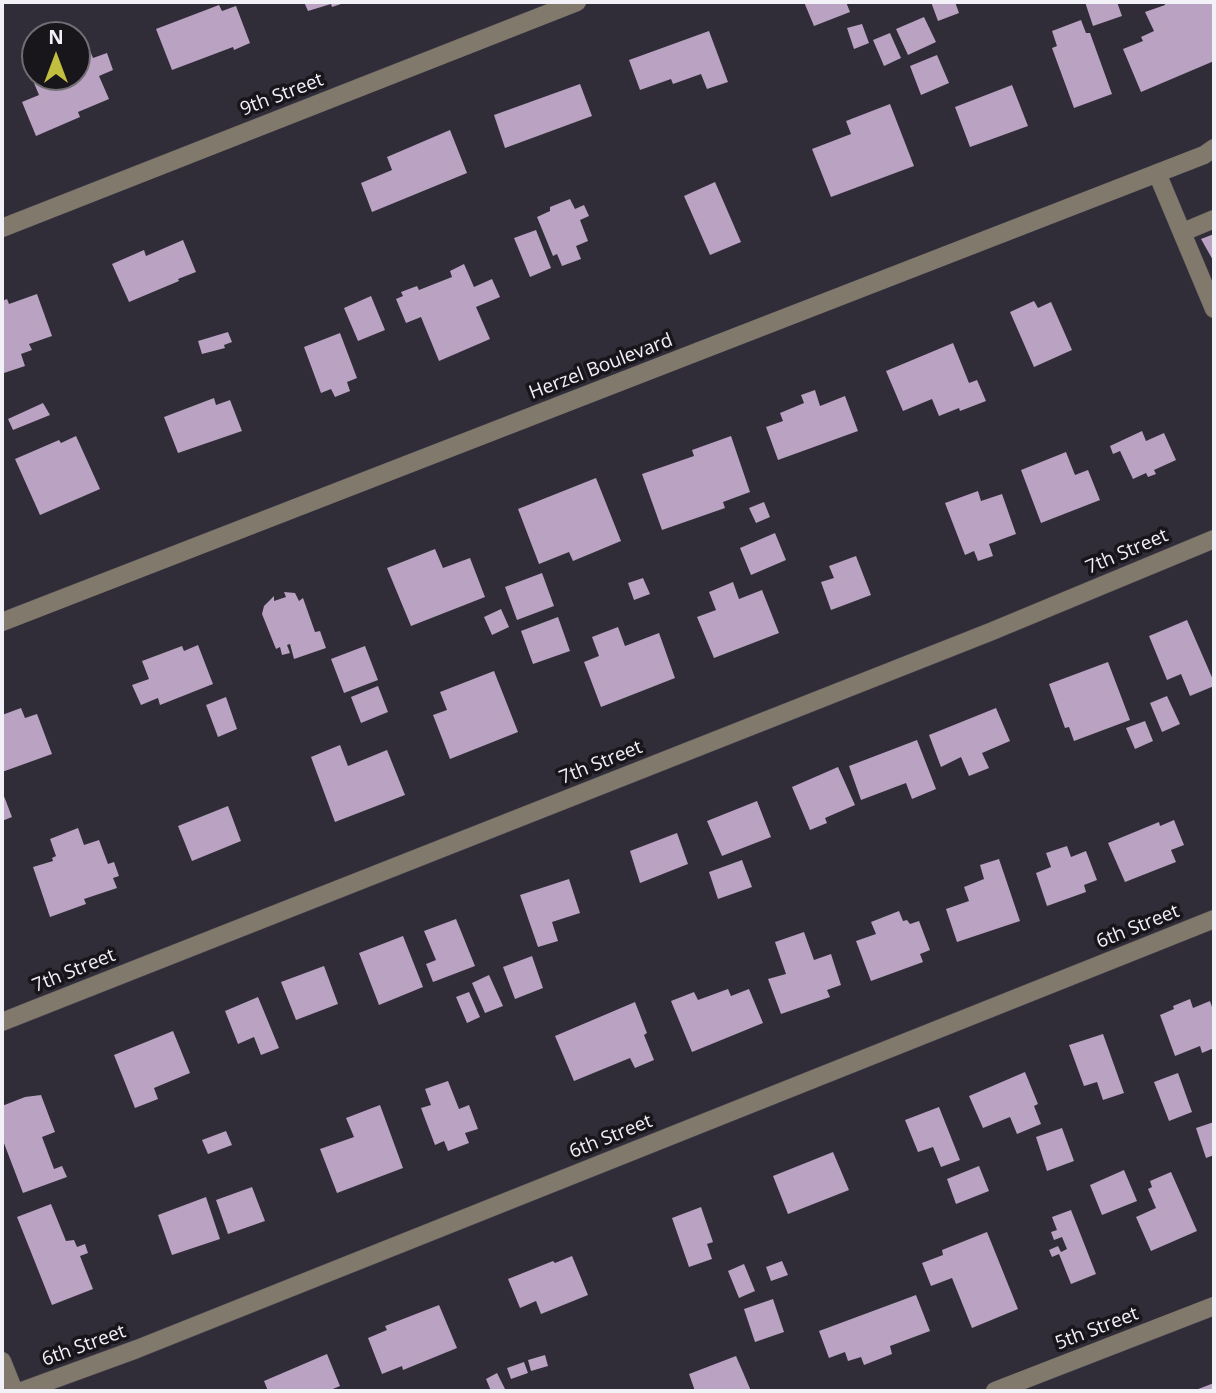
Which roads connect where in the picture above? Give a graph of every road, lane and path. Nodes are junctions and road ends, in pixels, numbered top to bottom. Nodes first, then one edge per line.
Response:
1 (577, 2) edge
2 (1214, 148) edge
3 (1157, 173) junction
4 (1214, 219) edge
5 (2, 228) edge
6 (1183, 232) junction
7 (1214, 309) edge
8 (1214, 538) edge
9 (2, 622) edge
10 (1214, 919) edge
11 (2, 1022) edge
12 (1214, 1306) edge
13 (2, 1362) edge
14 (13, 1391) edge
15 (22, 1391) edge
16 (995, 1391) edge

1 - 5 street, 9th Street
2 - 3 street, Herzel Boulevard
3 - 6 street
3 - 9 street, Herzel Boulevard
4 - 6 street
6 - 7 street
8 - 11 street, 7th Street
10 - 15 street, 6th Street
12 - 16 street, 5th Street
13 - 14 street

